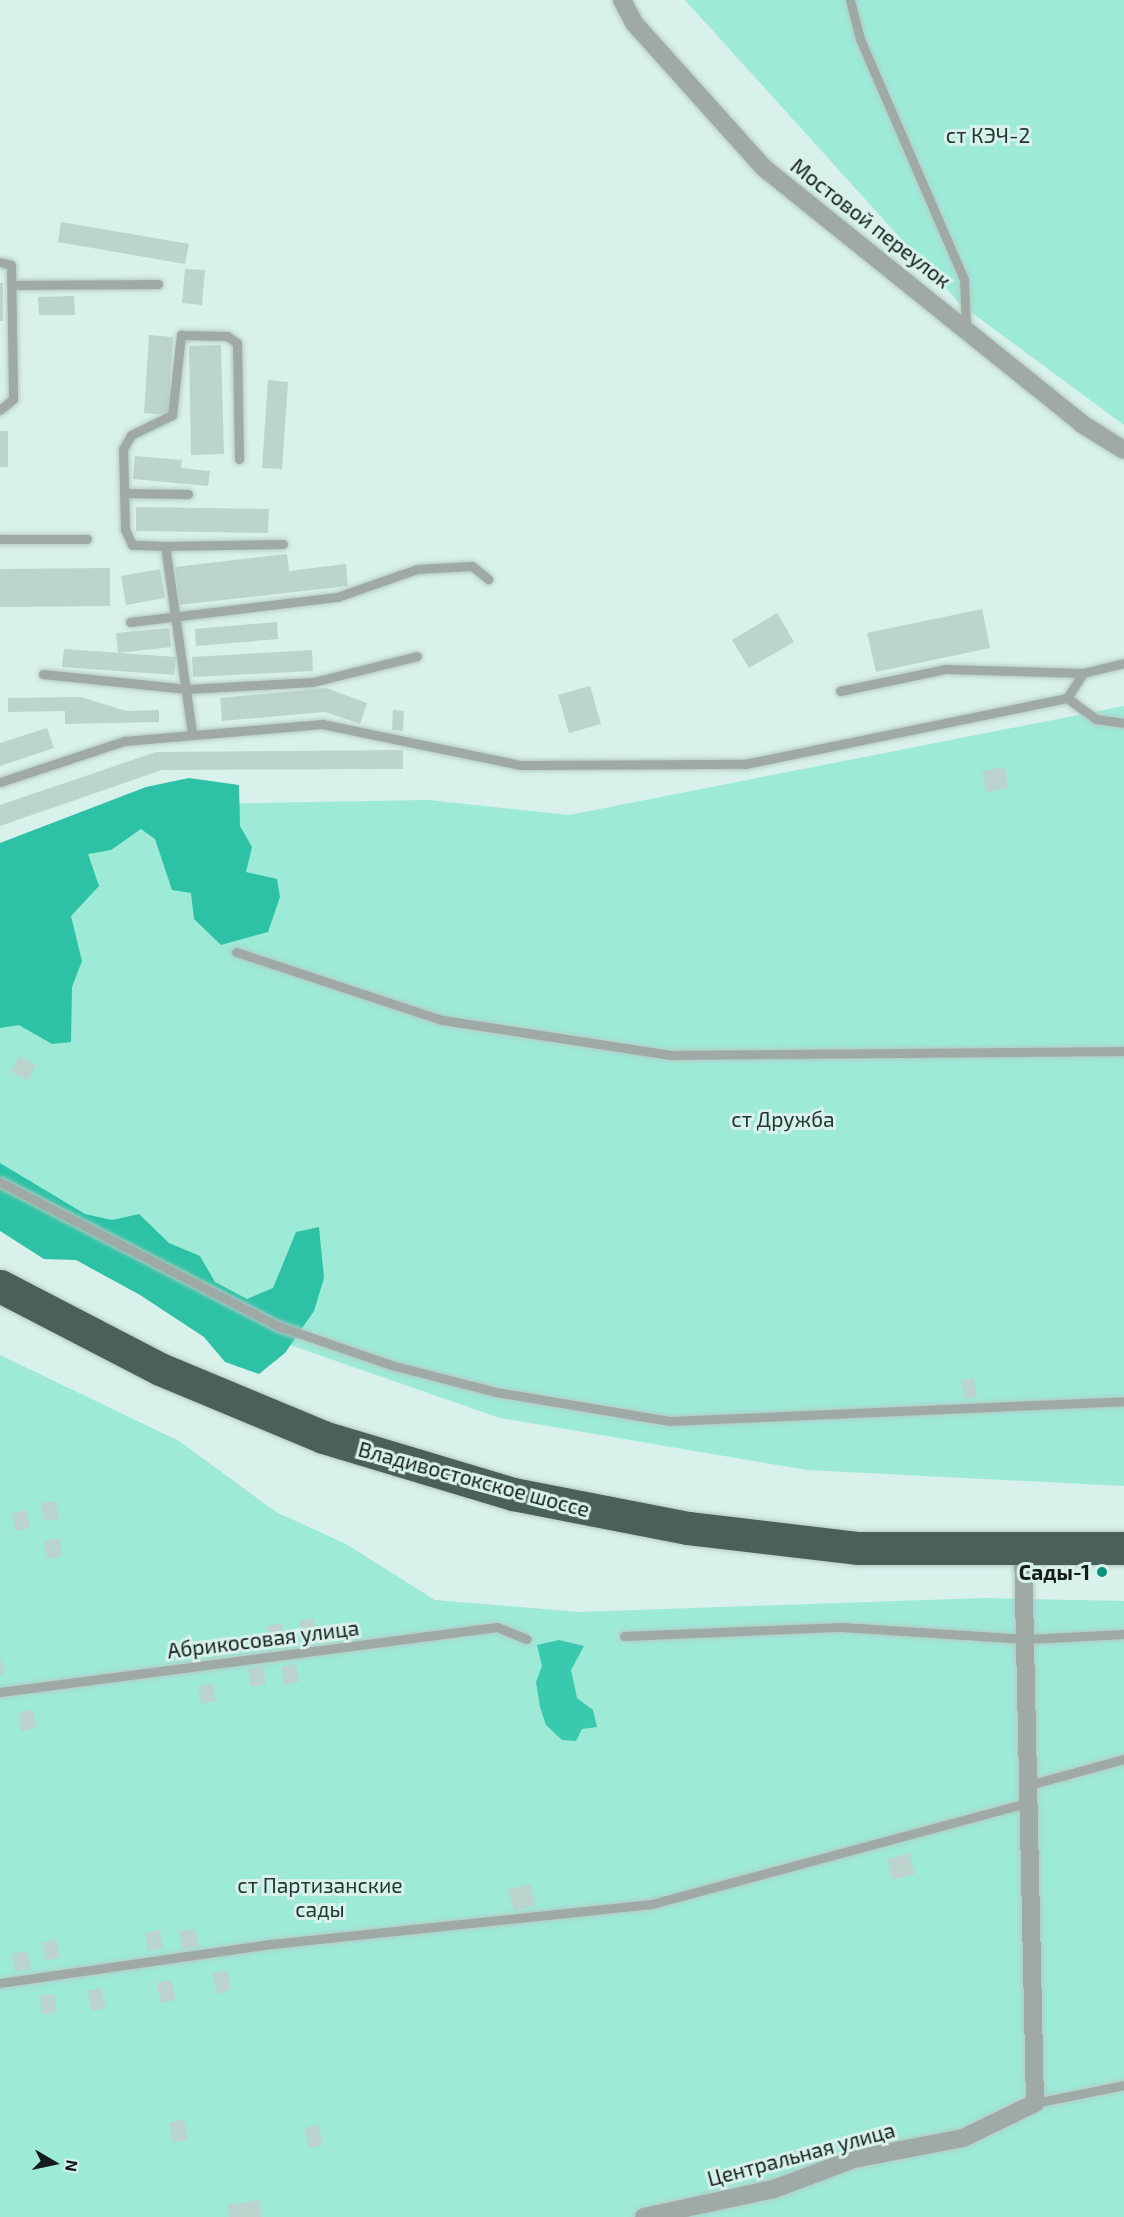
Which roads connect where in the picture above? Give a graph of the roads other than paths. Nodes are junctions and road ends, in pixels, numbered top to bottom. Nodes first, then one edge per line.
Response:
1 (622, 0) edge
2 (850, 0) edge
3 (0, 262) edge
4 (158, 284) dead end
5 (12, 285) junction
6 (966, 327) junction
7 (0, 410) edge
8 (1124, 450) edge
9 (239, 459) dead end
10 (124, 493) junction
11 (188, 494) dead end
12 (87, 538) dead end
13 (0, 539) edge
14 (283, 544) dead end
15 (165, 546) junction
16 (488, 579) dead end
17 (174, 616) junction
18 (130, 621) dead end
19 (417, 656) dead end
20 (1124, 663) edge
21 (1083, 673) junction
22 (43, 674) dead end
23 (187, 689) junction
24 (840, 692) dead end
25 (1067, 698) junction
26 (1124, 723) edge
27 (192, 733) junction
28 (0, 782) edge
29 (236, 952) dead end
30 (1124, 1051) edge
31 (0, 1182) edge
32 (0, 1286) edge
33 (1124, 1401) edge
34 (1124, 1548) edge
35 (1023, 1549) junction
36 (1124, 1634) edge
37 (624, 1636) dead end
38 (527, 1639) dead end
39 (1027, 1639) junction
40 (0, 1692) edge
41 (1124, 1759) edge
42 (1029, 1794) junction
43 (0, 1983) edge
44 (1124, 2085) edge
45 (1035, 2103) junction
46 (644, 2217) edge

1 - 6 street, Мостовой переулок
2 - 6 lane
3 - 5 lane
4 - 5 lane
5 - 7 lane
6 - 8 street, Мостовой переулок
9 - 10 lane
10 - 11 lane
10 - 15 lane
12 - 13 lane
14 - 15 lane
15 - 17 lane
16 - 17 lane
17 - 18 lane
17 - 23 lane
19 - 23 lane
20 - 21 lane
21 - 24 lane
21 - 25 lane
22 - 23 lane
23 - 27 lane
25 - 26 lane
25 - 27 lane
27 - 28 lane
29 - 30 lane
31 - 33 lane
32 - 35 highway, Владивостокское шоссе
34 - 35 highway, Владивостокское шоссе
35 - 39 street
36 - 39 lane
37 - 39 lane
38 - 40 lane, Абрикосовая улица
39 - 42 street
41 - 42 lane
42 - 43 lane
42 - 45 street
44 - 45 lane
45 - 46 street, Центральная улица

